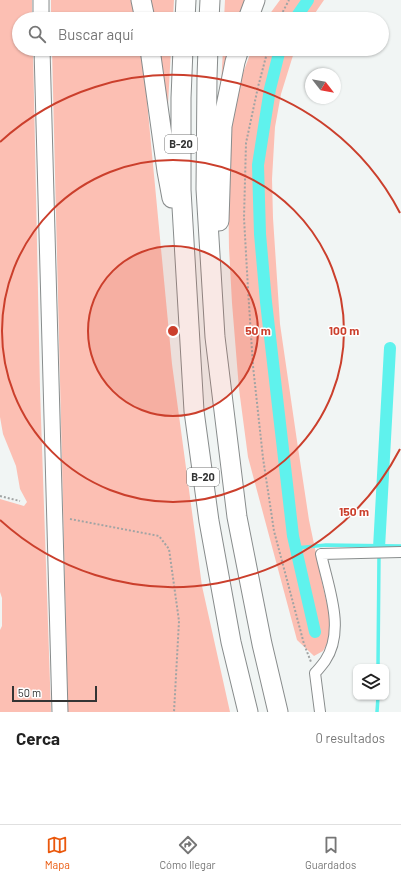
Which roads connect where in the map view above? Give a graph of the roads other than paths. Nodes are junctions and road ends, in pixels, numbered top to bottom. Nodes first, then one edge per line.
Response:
1 (41, 0) edge
2 (142, 0) edge
3 (186, 0) edge
4 (210, 0) edge
5 (255, 0) edge
6 (41, 12) edge
7 (144, 12) edge
8 (185, 12) edge
9 (209, 12) edge
10 (251, 12) edge
11 (42, 56) edge
12 (151, 56) edge
13 (183, 56) edge
14 (208, 56) edge
15 (236, 56) edge
16 (183, 238) junction
17 (215, 337) junction
18 (401, 552) edge
19 (60, 712) edge
20 (248, 712) edge
21 (278, 712) edge
22 (320, 712) edge

1 - 6 main road
2 - 7 highway
3 - 8 highway
4 - 9 highway
5 - 10 highway
11 - 19 main road
12 - 16 highway
13 - 16 highway, B-20
14 - 17 highway, B-20
15 - 17 highway
16 - 20 highway, B-20
17 - 21 highway, B-20
18 - 22 street

